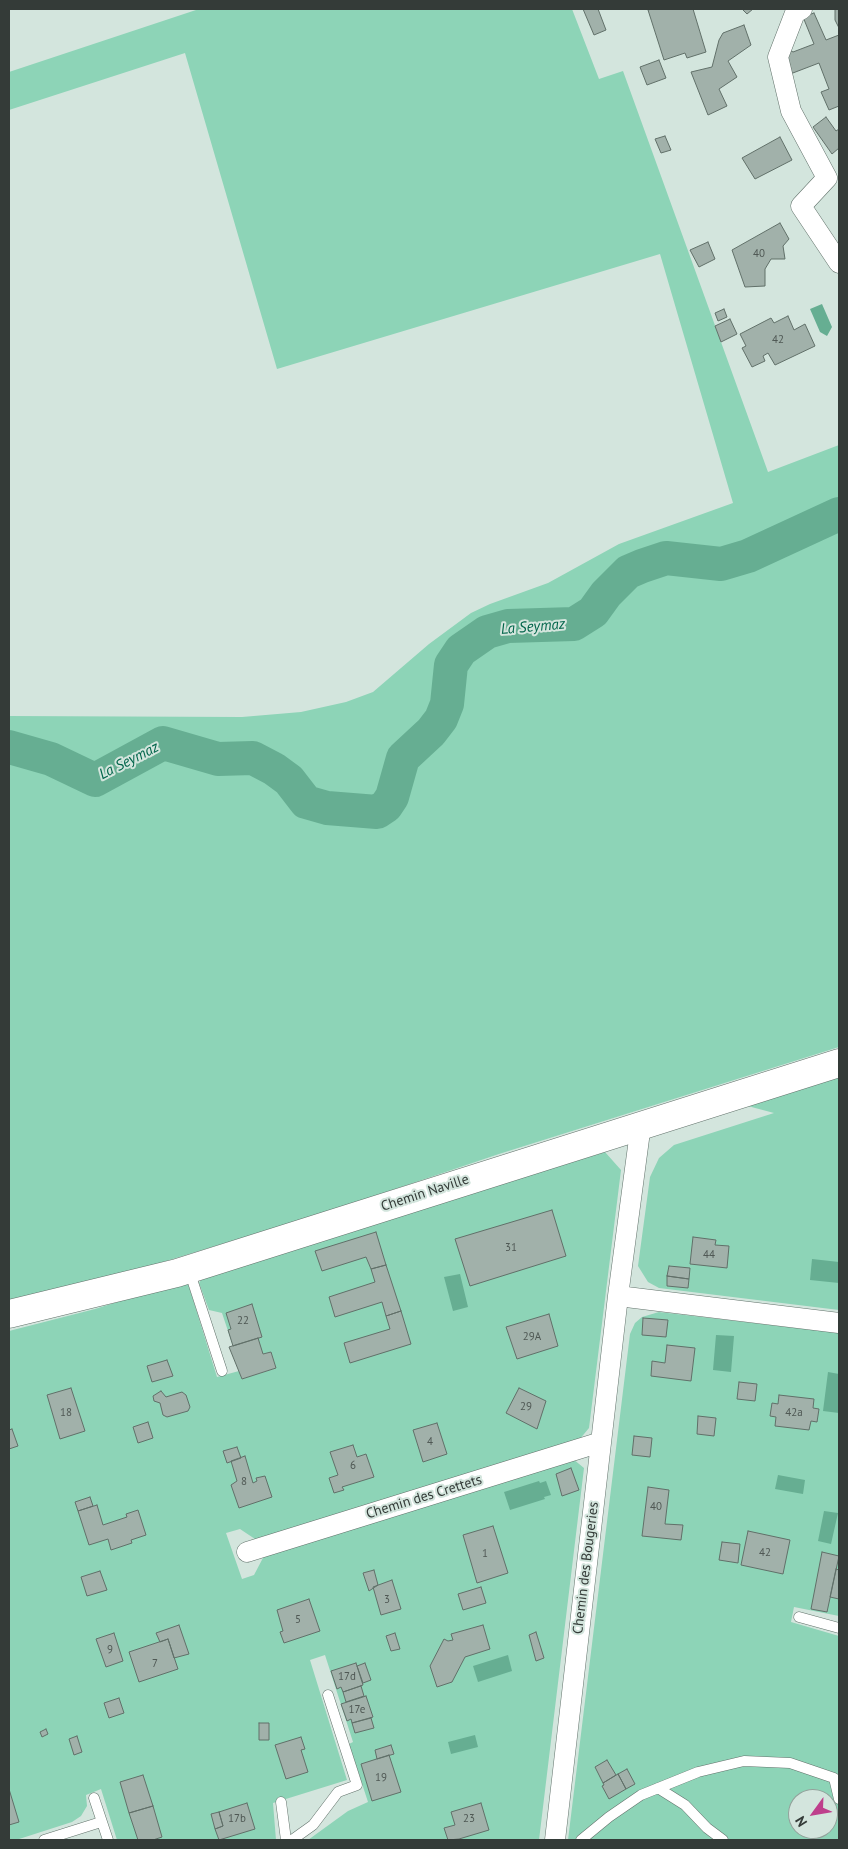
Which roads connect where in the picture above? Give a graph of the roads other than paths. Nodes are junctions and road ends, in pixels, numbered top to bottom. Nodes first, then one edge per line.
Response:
1 (802, 9) edge
2 (839, 263) edge
3 (839, 1063) edge
4 (642, 1124) junction
5 (189, 1269) junction
6 (618, 1296) junction
7 (9, 1314) edge
8 (839, 1323) edge
9 (222, 1371) dead end
10 (601, 1442) junction
11 (248, 1552) dead end
12 (799, 1617) dead end
13 (839, 1628) edge
14 (328, 1695) dead end
15 (658, 1788) junction
16 (94, 1798) dead end
17 (839, 1799) edge
18 (281, 1802) dead end
19 (101, 1822) junction
20 (44, 1840) edge
21 (108, 1840) edge
22 (286, 1840) edge
23 (292, 1840) edge
24 (555, 1840) edge
25 (581, 1840) edge
26 (723, 1840) edge

1 - 2 street
3 - 4 street, Chemin Naville
4 - 5 street, Chemin Naville
4 - 6 street, Chemin des Bougeries
5 - 7 street, Chemin Naville
5 - 9 lane
6 - 8 street
6 - 10 street, Chemin des Bougeries
10 - 11 street, Chemin des Crettets
10 - 24 street, Chemin des Bougeries
12 - 13 lane
14 - 23 lane
15 - 17 lane
15 - 25 lane
15 - 26 lane
16 - 19 lane
18 - 22 lane
19 - 20 lane
19 - 21 lane

